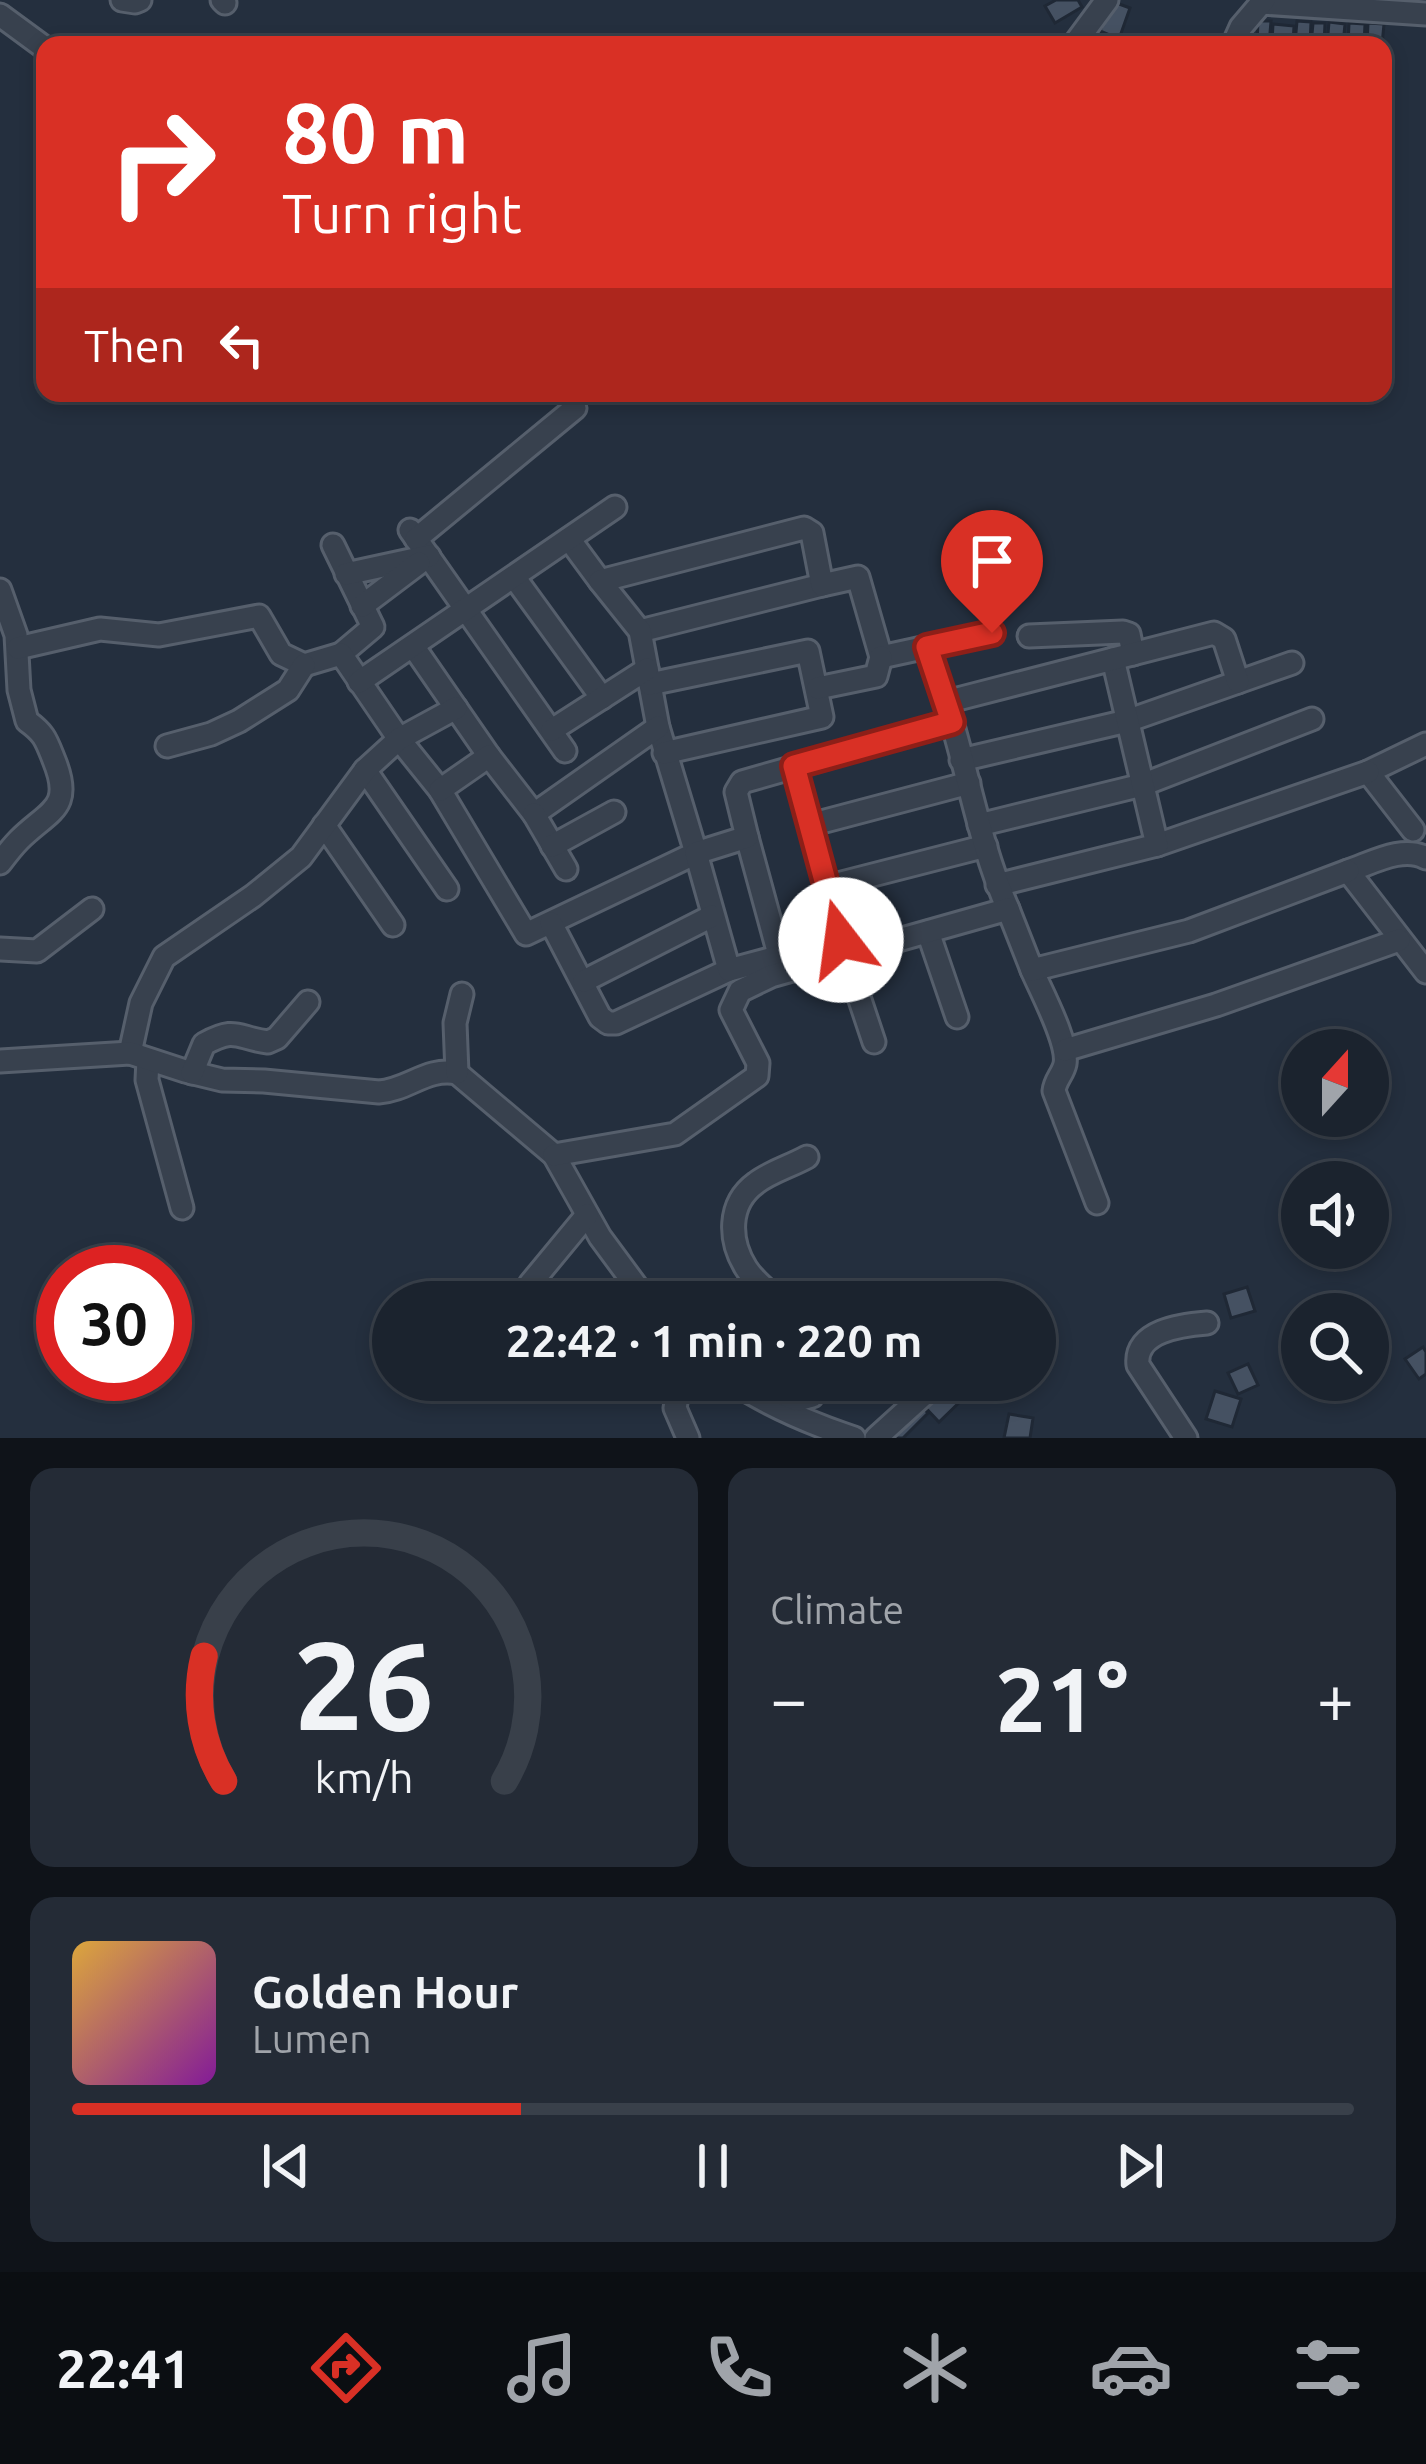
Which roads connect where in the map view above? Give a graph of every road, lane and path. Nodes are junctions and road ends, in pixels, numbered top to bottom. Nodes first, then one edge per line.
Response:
1 (122, 0) edge
2 (140, 0) edge
3 (1107, 0) edge
4 (1263, 2) edge
5 (1426, 14) edge
6 (0, 15) edge
7 (1080, 36) edge
8 (1237, 36) edge
9 (36, 41) edge
10 (575, 408) dead end
11 (615, 507) dead end
12 (569, 539) junction
13 (418, 542) junction
14 (333, 545) dead end
15 (346, 574) junction
16 (514, 577) junction
17 (600, 581) junction
18 (822, 585) junction
19 (0, 590) edge
20 (362, 606) junction
21 (467, 610) junction
22 (640, 631) junction
23 (992, 633) dead end
24 (1029, 636) dead end
25 (413, 646) junction
26 (927, 647) junction
27 (18, 648) junction
28 (341, 654) junction
29 (1123, 656) junction
30 (880, 657) junction
31 (1292, 663) dead end
32 (304, 665) junction
33 (649, 676) junction
34 (359, 682) junction
35 (1238, 682) junction
36 (818, 688) junction
37 (9, 690) edge
38 (602, 698) junction
39 (456, 708) junction
40 (949, 712) junction
41 (1312, 719) dead end
42 (1127, 721) junction
43 (658, 728) junction
44 (552, 730) junction
45 (399, 739) junction
46 (1426, 744) edge
47 (167, 746) dead end
48 (565, 751) dead end
49 (664, 753) junction
50 (489, 756) junction
51 (961, 760) junction
52 (794, 766) junction
53 (365, 770) junction
54 (1368, 772) junction
55 (969, 783) junction
56 (1142, 785) junction
57 (440, 790) junction
58 (614, 812) dead end
59 (534, 814) junction
60 (810, 824) junction
61 (324, 825) junction
62 (982, 836) junction
63 (747, 837) junction
64 (1420, 839) edge
65 (1157, 845) junction
66 (552, 846) junction
67 (695, 853) junction
68 (0, 863) edge
69 (566, 869) dead end
70 (1348, 871) junction
71 (998, 885) junction
72 (826, 887) junction
73 (447, 889) dead end
74 (92, 908) dead end
75 (1008, 909) junction
76 (712, 916) junction
77 (550, 923) junction
78 (393, 925) dead end
79 (928, 932) junction
80 (1399, 940) junction
81 (843, 947) junction
82 (0, 949) edge
83 (780, 958) junction
84 (729, 970) junction
85 (1032, 970) junction
86 (1426, 972) edge
87 (584, 981) junction
88 (462, 994) dead end
89 (308, 1002) dead end
90 (957, 1017) dead end
91 (874, 1042) dead end
92 (1065, 1050) junction
93 (139, 1056) junction
94 (0, 1061) edge
95 (191, 1073) junction
96 (457, 1073) junction
97 (554, 1155) junction
98 (807, 1157) dead end
99 (1097, 1203) dead end
100 (182, 1208) dead end
101 (587, 1215) junction
102 (532, 1281) edge
103 (633, 1281) edge
104 (757, 1281) edge
105 (1207, 1323) dead end
106 (676, 1401) edge
107 (766, 1401) edge
108 (917, 1401) edge
109 (688, 1438) edge
110 (854, 1438) edge
111 (876, 1438) edge
112 (1186, 1438) edge

1 - 2 street
3 - 7 street
4 - 5 street
4 - 8 street
6 - 9 street
10 - 13 street
11 - 12 street
12 - 16 street
12 - 17 street
13 - 15 street
13 - 20 street
13 - 21 street
14 - 15 street
15 - 20 street
16 - 21 street
16 - 38 street
17 - 18 street
17 - 22 street
18 - 22 street
18 - 30 street
19 - 27 street
20 - 28 street
21 - 25 street
21 - 44 street
22 - 33 street
23 - 26 street
24 - 29 street
25 - 34 street
25 - 39 street
26 - 30 street
26 - 40 street
27 - 32 street
27 - 37 street
28 - 32 street
28 - 34 street
29 - 35 street
29 - 40 street
29 - 42 street
30 - 36 street
31 - 35 street
32 - 47 street
33 - 36 street
33 - 38 street
33 - 43 street
34 - 45 street
35 - 42 street
36 - 49 street
37 - 68 street
38 - 44 street
39 - 45 street
39 - 50 street
40 - 51 street
40 - 52 street
41 - 56 street
42 - 51 street
42 - 56 street
43 - 49 street
43 - 59 street
44 - 48 street
45 - 53 street
45 - 57 street
46 - 54 street
49 - 67 street
50 - 57 street
50 - 59 street
51 - 55 street
52 - 60 street
52 - 63 street
53 - 61 street
53 - 73 street
54 - 64 street
54 - 65 street
55 - 60 street
55 - 62 street
56 - 62 street
56 - 65 street
57 - 77 street
58 - 66 street
59 - 66 street
60 - 72 street
61 - 78 street
61 - 93 street
62 - 71 street
62 - 72 street
63 - 67 street
63 - 83 street
64 - 70 street
65 - 71 street
66 - 69 street
67 - 76 street
67 - 77 street
70 - 80 street
70 - 85 street
71 - 75 street
72 - 81 street
74 - 82 street
75 - 79 street
75 - 85 street
76 - 84 street
76 - 87 street
77 - 87 street
79 - 81 street
79 - 90 street
80 - 86 street
80 - 92 street
81 - 83 street
81 - 91 street
81 - 97 street
83 - 84 street
84 - 87 street
85 - 92 street
88 - 96 street
89 - 95 street
92 - 99 street
93 - 94 street
93 - 95 street
93 - 100 street
95 - 96 street
96 - 97 street
97 - 101 street
98 - 104 street
101 - 102 street
101 - 103 street
105 - 112 street
106 - 109 street
107 - 110 street
108 - 111 street

